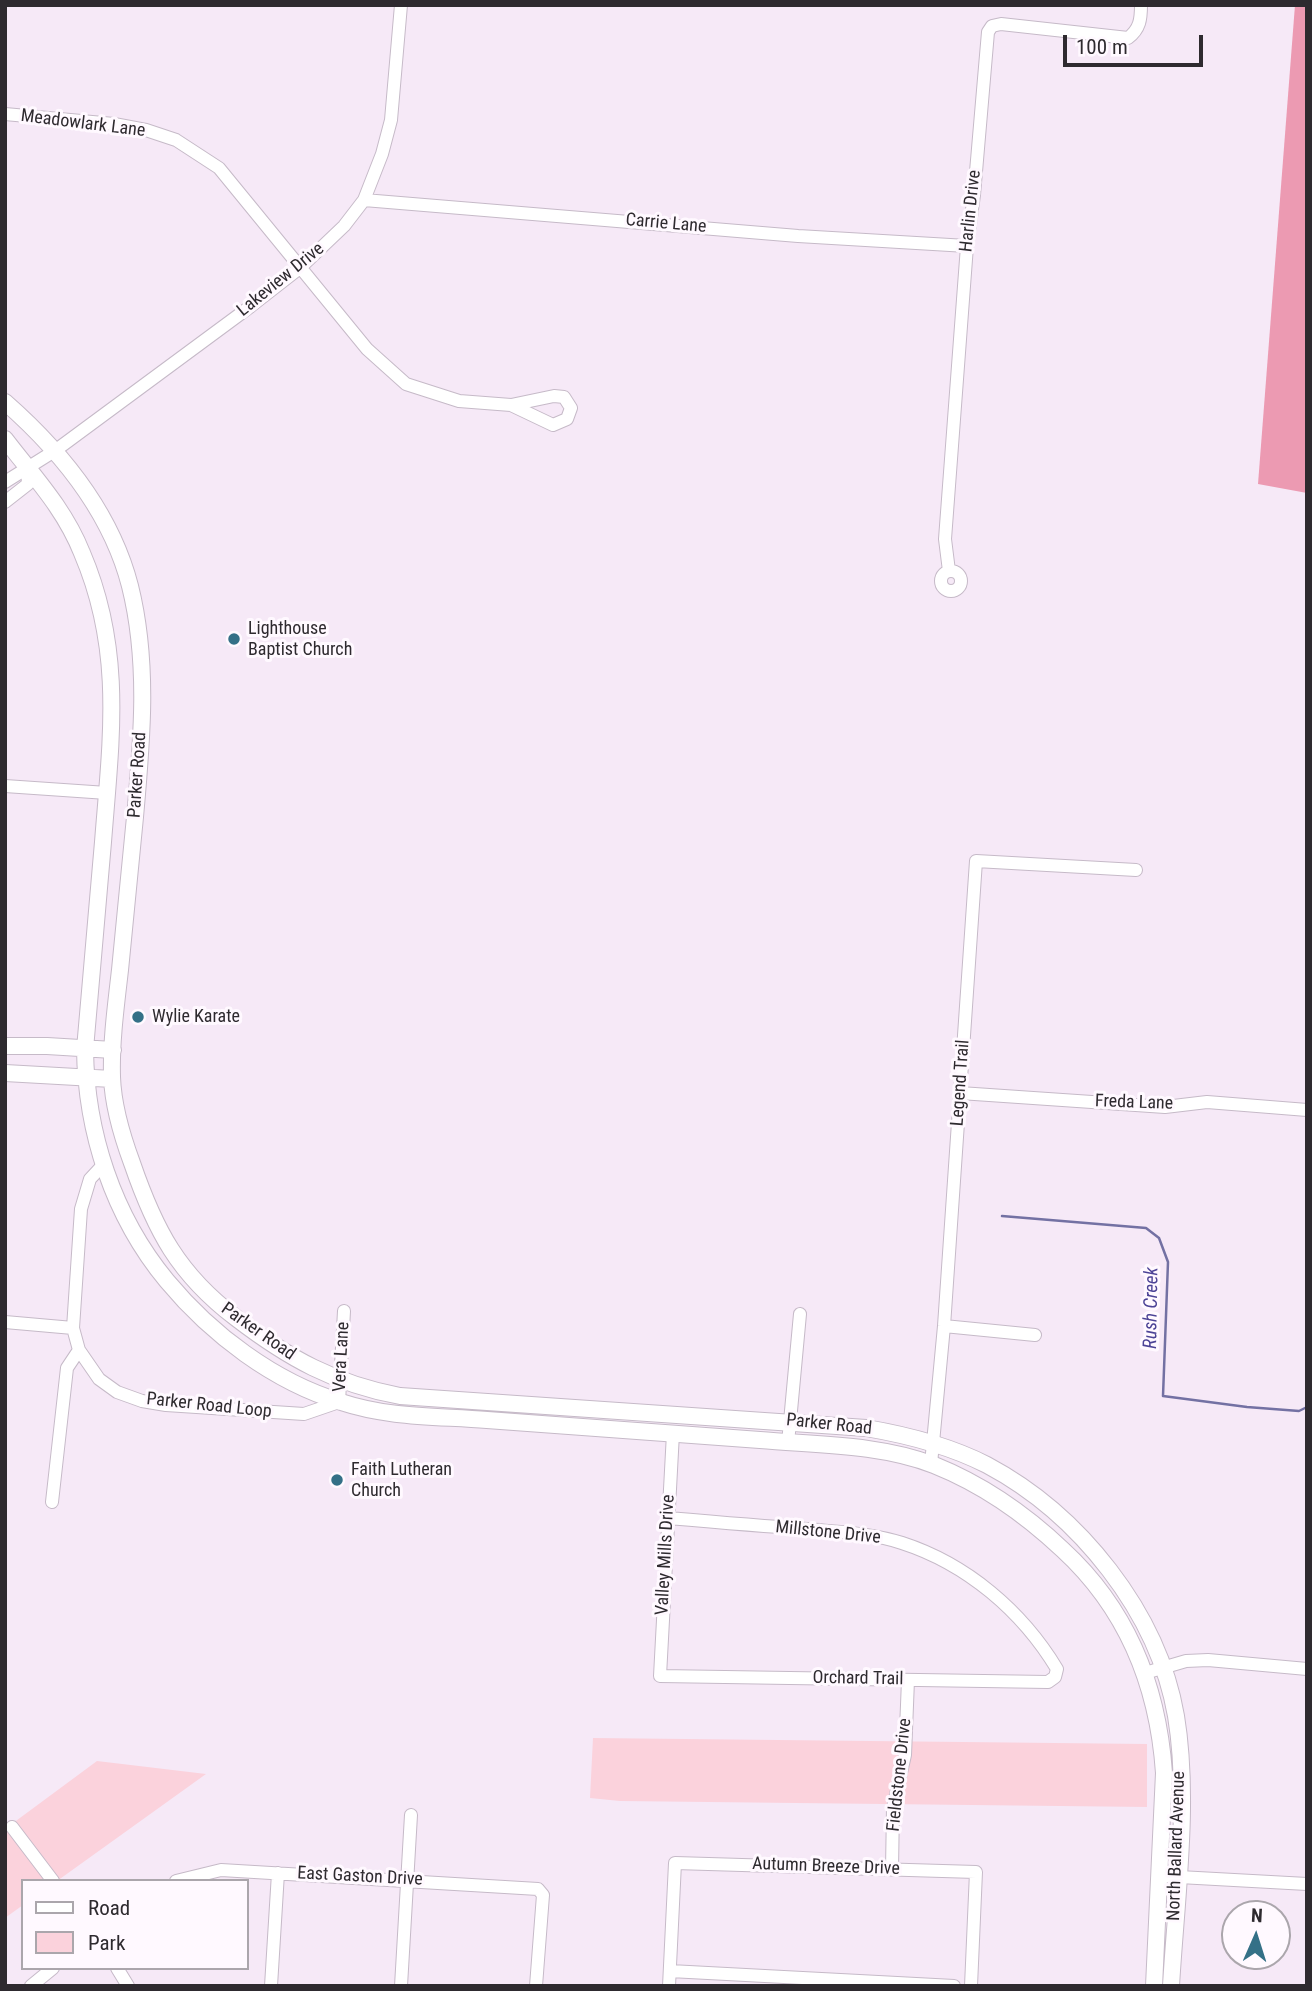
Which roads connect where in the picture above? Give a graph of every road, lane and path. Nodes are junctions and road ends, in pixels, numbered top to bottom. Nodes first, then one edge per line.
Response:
1 (401, 5) edge
2 (1141, 5) edge
3 (5, 114) edge
4 (364, 200) junction
5 (967, 246) junction
6 (302, 267) junction
7 (5, 402) edge
8 (512, 405) dead end
9 (5, 439) edge
10 (56, 450) junction
11 (27, 467) junction
12 (5, 482) edge
13 (5, 502) edge
14 (949, 571) dead end
15 (5, 786) edge
16 (107, 793) junction
17 (1136, 870) dead end
18 (5, 1046) edge
19 (85, 1049) junction
20 (113, 1050) junction
21 (5, 1073) edge
22 (86, 1077) junction
23 (112, 1079) junction
24 (960, 1093) junction
25 (1307, 1110) edge
26 (103, 1165) junction
27 (345, 1311) dead end
28 (800, 1314) dead end
29 (5, 1322) edge
30 (944, 1326) junction
31 (73, 1328) junction
32 (1035, 1335) dead end
33 (79, 1350) junction
34 (341, 1380) junction
35 (339, 1402) junction
36 (789, 1421) junction
37 (673, 1433) junction
38 (788, 1443) junction
39 (933, 1444) junction
40 (931, 1464) junction
41 (52, 1502) dead end
42 (668, 1518) junction
43 (1163, 1667) junction
44 (1307, 1670) edge
45 (1145, 1672) junction
46 (660, 1676) joint
47 (1055, 1677) joint
48 (908, 1680) junction
49 (411, 1815) dead end
50 (12, 1827) dead end
51 (892, 1869) junction
52 (278, 1873) junction
53 (1169, 1876) junction
54 (51, 1879) edge
55 (184, 1879) edge
56 (408, 1880) junction
57 (1307, 1884) edge
58 (51, 1970) edge
59 (118, 1970) edge
60 (670, 1971) junction
61 (31, 1986) edge
62 (128, 1986) edge
63 (271, 1986) edge
64 (401, 1986) edge
65 (536, 1986) edge
66 (669, 1986) edge
67 (954, 1986) edge
68 (971, 1986) edge
69 (1154, 1986) edge
70 (1171, 1986) edge

1 - 4 street, Lakeview Drive
2 - 5 street, Harlin Drive
3 - 6 street, Meadowlark Lane
4 - 5 street, Carrie Lane
4 - 6 street, Lakeview Drive
5 - 14 street, Harlin Drive
6 - 8 street, Meadowlark Lane
6 - 10 street, Lakeview Drive
7 - 10 main road, Parker Road
9 - 11 main road, Parker Road
10 - 11 street, Lakeview Drive
10 - 20 main road, Parker Road
11 - 12 street, Lakeview Drive
11 - 13 street
11 - 16 main road, Parker Road
15 - 16 street
16 - 19 main road, Parker Road
17 - 24 street, Legend Trail
18 - 19 main road
19 - 20 main road
19 - 22 main road, Parker Road
20 - 23 main road, Parker Road
21 - 22 main road
22 - 23 main road
22 - 26 main road, Parker Road
23 - 34 main road, Parker Road
24 - 25 street, Freda Lane
24 - 30 street, Legend Trail
26 - 31 street, Parker Road Loop
26 - 35 main road, Parker Road
27 - 34 street, Vera Lane
28 - 36 street
29 - 31 street
30 - 32 street
30 - 39 street, Legend Trail
31 - 33 street, Parker Road Loop
33 - 35 street, Parker Road Loop
33 - 41 street
34 - 35 street, Vera Lane
34 - 36 main road, Parker Road
35 - 37 main road, Parker Road
36 - 38 street
36 - 39 main road, Parker Road
37 - 38 main road, Parker Road
37 - 42 street, Valley Mills Drive
38 - 40 main road, Parker Road
39 - 40 street, Legend Trail
39 - 43 main road, Parker Road
40 - 45 main road, Parker Road
42 - 46 street, Valley Mills Drive
42 - 47 street, Millstone Drive
43 - 44 street
43 - 45 street
43 - 53 main road, North Ballard Avenue
45 - 53 main road, North Ballard Avenue
46 - 48 street, Orchard Trail
47 - 48 street, Orchard Trail
48 - 51 street, Fieldstone Drive
49 - 56 street
50 - 54 street
51 - 60 street, Autumn Breeze Drive
51 - 68 street, Autumn Breeze Drive
52 - 55 street, East Gaston Drive
52 - 56 street, East Gaston Drive
52 - 63 street
53 - 57 street
53 - 69 main road, North Ballard Avenue
53 - 70 main road, North Ballard Avenue
56 - 64 street
56 - 65 street, East Gaston Drive
58 - 61 street
59 - 62 street
60 - 66 street
60 - 67 street

